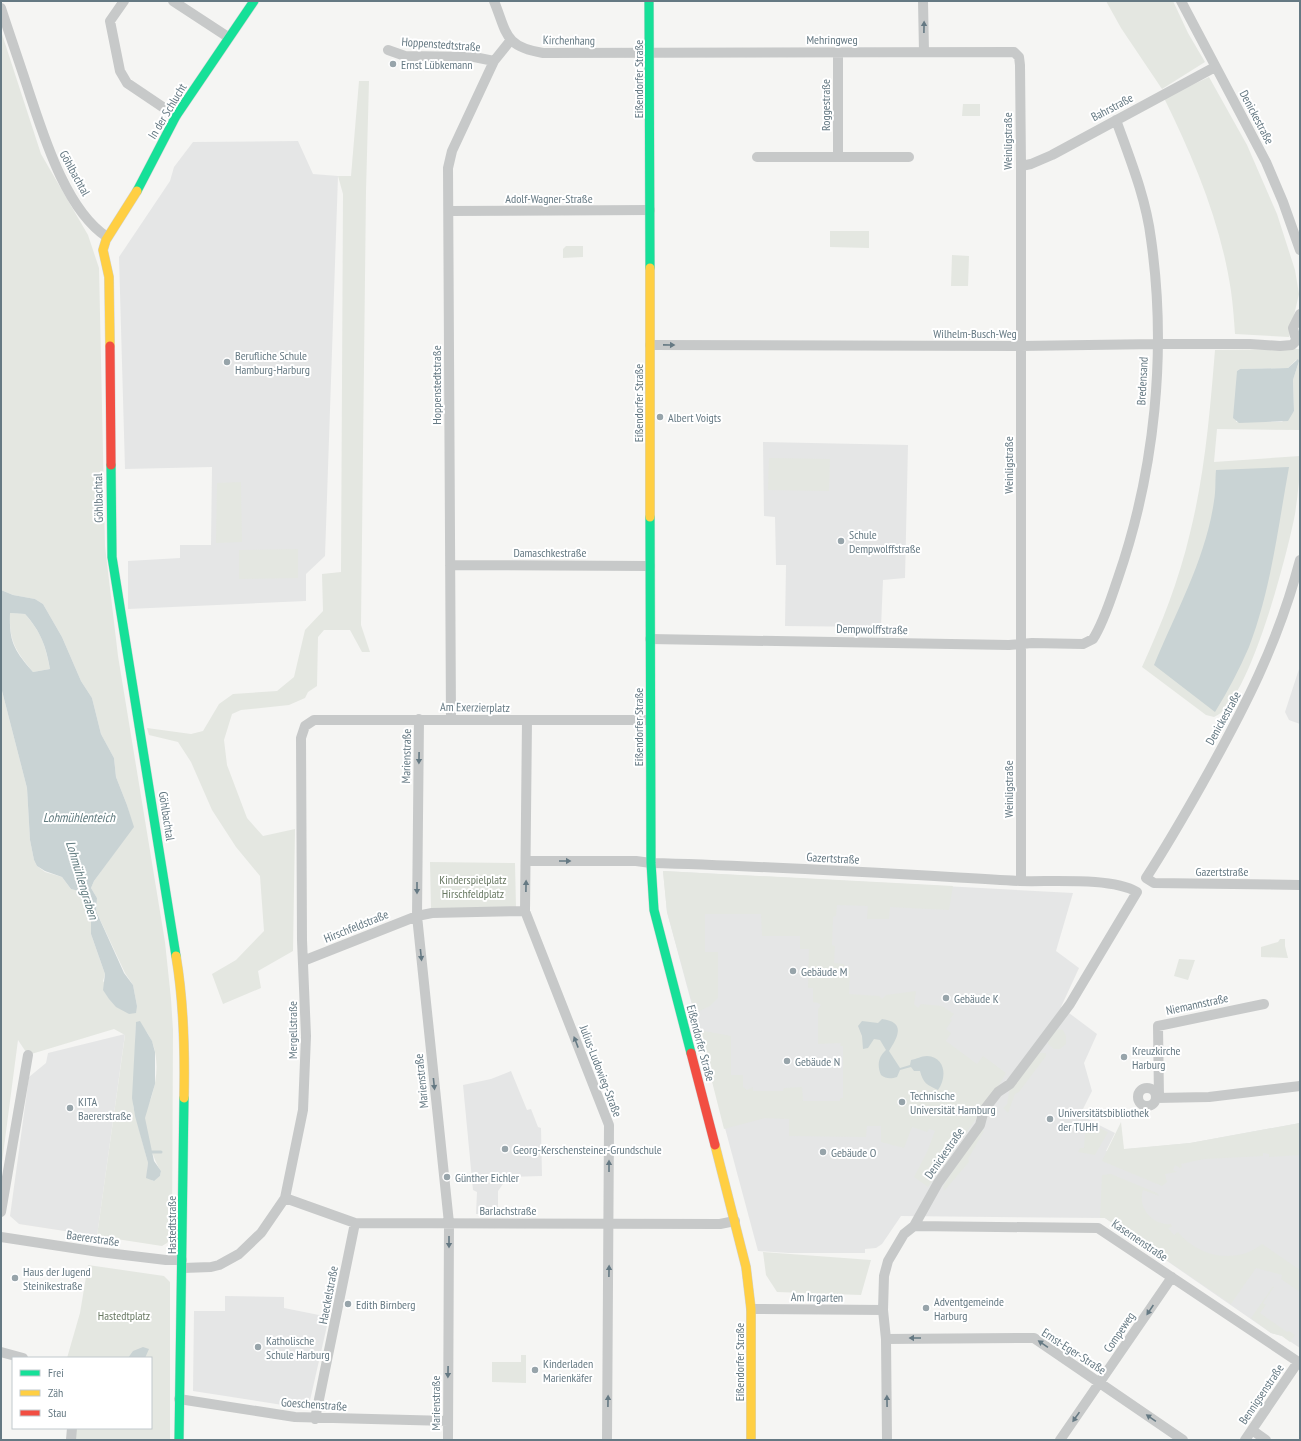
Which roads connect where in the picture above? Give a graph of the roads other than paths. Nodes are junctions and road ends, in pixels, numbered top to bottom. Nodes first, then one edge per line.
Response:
1 (124, 1) edge
2 (173, 1) edge
3 (254, 1) edge
4 (494, 1) edge
5 (649, 1) edge
6 (923, 1) edge
7 (1181, 1) edge
8 (1, 8) edge
9 (228, 37) junction
10 (510, 41) junction
11 (388, 50) dead end
12 (838, 52) junction
13 (924, 52) junction
14 (1014, 52) joint
15 (649, 53) junction
16 (494, 61) junction
17 (1215, 67) junction
18 (176, 116) junction
19 (1116, 120) junction
20 (757, 157) dead end
21 (838, 157) junction
22 (910, 157) dead end
23 (1021, 166) junction
24 (650, 210) junction
25 (448, 211) junction
26 (108, 237) junction
27 (1300, 250) edge
28 (1300, 314) edge
29 (1299, 339) edge
30 (1157, 344) junction
31 (650, 345) junction
32 (1020, 346) junction
33 (1300, 560) edge
34 (450, 565) junction
35 (650, 566) junction
36 (650, 639) junction
37 (1093, 639) joint
38 (1021, 644) junction
39 (419, 719) junction
40 (451, 719) junction
41 (527, 720) junction
42 (650, 720) junction
43 (304, 728) joint
44 (526, 861) junction
45 (651, 863) junction
46 (1146, 878) joint
47 (1021, 881) junction
48 (1300, 885) edge
49 (1137, 892) joint
50 (525, 911) junction
51 (417, 916) junction
52 (303, 961) junction
53 (1264, 1004) dead end
54 (182, 1011) joint
55 (28, 1055) dead end
56 (1300, 1086) edge
57 (285, 1198) junction
58 (1, 1212) edge
59 (735, 1221) junction
60 (355, 1223) junction
61 (449, 1223) junction
62 (609, 1224) junction
63 (914, 1226) junction
64 (1, 1237) edge
65 (183, 1264) junction
66 (1172, 1278) junction
67 (751, 1309) junction
68 (883, 1310) junction
69 (886, 1339) junction
70 (1, 1352) edge
71 (19, 1357) edge
72 (1299, 1362) edge
73 (1100, 1383) junction
74 (180, 1399) junction
75 (315, 1419) junction
76 (448, 1421) junction
77 (72, 1429) edge
78 (1252, 1430) junction
79 (71, 1440) edge
80 (179, 1440) edge
81 (448, 1440) edge
82 (607, 1440) edge
83 (751, 1440) edge
84 (887, 1440) edge
85 (1060, 1440) edge
86 (1183, 1440) edge
87 (1245, 1440) edge
88 (1266, 1440) edge

1 - 18 street
2 - 9 street
3 - 9 street, In der Schlucht
4 - 10 street
5 - 15 street, Eißendorfer Straße
13 -> 6 street
7 - 17 street, Denickestraße
8 - 26 street, Göhlbachtal
9 - 18 street, In der Schlucht
10 - 15 street, Kirchenhang
10 - 16 street, Hoppenstedtstraße
11 - 16 street, Hoppenstedtstraße
12 - 13 street, Mehringweg
12 - 15 street, Mehringweg
12 - 21 street, Roggestraße
13 - 14 street, Mehringweg
14 - 23 street, Weinligstraße
15 - 24 street, Eißendorfer Straße
16 - 25 street, Hoppenstedtstraße
17 - 19 street, Bahrstraße
17 - 27 street, Denickestraße
18 - 26 street, In der Schlucht
19 - 23 street, Bahrstraße
19 - 30 street, Bredensand
20 - 21 street
21 - 22 street
23 - 32 street, Weinligstraße
24 - 25 street, Adolf-Wagner-Straße
24 - 31 street, Eißendorfer Straße
25 - 34 street, Hoppenstedtstraße
26 - 54 street, Göhlbachtal
28 - 29 street
29 - 30 street, Wilhelm-Busch-Weg
30 - 32 street, Wilhelm-Busch-Weg
30 - 37 street, Bredensand
31 -> 32 street, Wilhelm-Busch-Weg
31 - 35 street, Eißendorfer Straße
32 - 38 street, Weinligstraße
33 - 46 street, Denickestraße
34 - 35 street, Damaschkestraße
34 - 40 street, Hoppenstedtstraße
35 - 36 street, Eißendorfer Straße
36 - 38 street, Dempwolffstraße
36 - 42 street, Eißendorfer Straße
37 - 38 street, Dempwolffstraße
38 - 47 street, Weinligstraße
39 - 40 street, Am Exerzierplatz
39 - 43 street, Am Exerzierplatz
39 -> 51 street, Marienstraße
40 - 41 street, Am Exerzierplatz
41 - 42 street, Am Exerzierplatz
41 - 44 street, Julius-Ludowieg-Straße
42 - 45 street, Eißendorfer Straße
43 - 52 street, Mergellstraße
44 -> 45 street, Gazertstraße
50 -> 44 street, Julius-Ludowieg-Straße
45 - 47 street, Gazertstraße
45 - 59 street, Eißendorfer Straße
46 - 48 street, Gazertstraße
47 - 49 street, Gazertstraße
49 - 63 street, Denickestraße
50 - 51 street, Hirschfeldstraße
62 -> 50 street, Julius-Ludowieg-Straße
51 - 52 street, Hirschfeldstraße
51 -> 61 street, Marienstraße
52 - 57 street, Mergellstraße
53 - 56 street, Niemannstraße
54 - 65 street, Hastedtstraße
55 - 58 street
57 - 60 street, Barlachstraße
57 - 65 street, Mergellstraße
59 - 62 street, Barlachstraße
59 - 67 street, Eißendorfer Straße
60 - 61 street, Barlachstraße
60 - 75 street, Haeckelstraße
61 - 62 street, Barlachstraße
61 -> 76 street, Marienstraße
82 -> 62 street, Julius-Ludowieg-Straße
63 - 66 street, Kasernenstraße
63 - 68 street, Denickestraße
64 - 65 street, Baererstraße
65 - 74 street, Hastedtstraße
66 - 72 street, Kasernenstraße
66 -> 73 street, Compeweg
67 - 68 street, Am Irrgarten
67 - 83 street, Eißendorfer Straße
68 - 69 street, Denickestraße
73 -> 69 street, Ernst-Eger-Straße
84 -> 69 street, Denickestraße
70 - 71 street
72 - 78 street, Bennigsenstraße
73 -> 85 street, Compeweg
86 -> 73 street, Ernst-Eger-Straße
74 - 75 street, Goeschenstraße
74 - 80 street, Hastedtstraße
75 - 76 street, Goeschenstraße
76 - 81 street, Marienstraße
77 - 79 street
78 - 87 street, Bennigsenstraße
78 - 88 street

